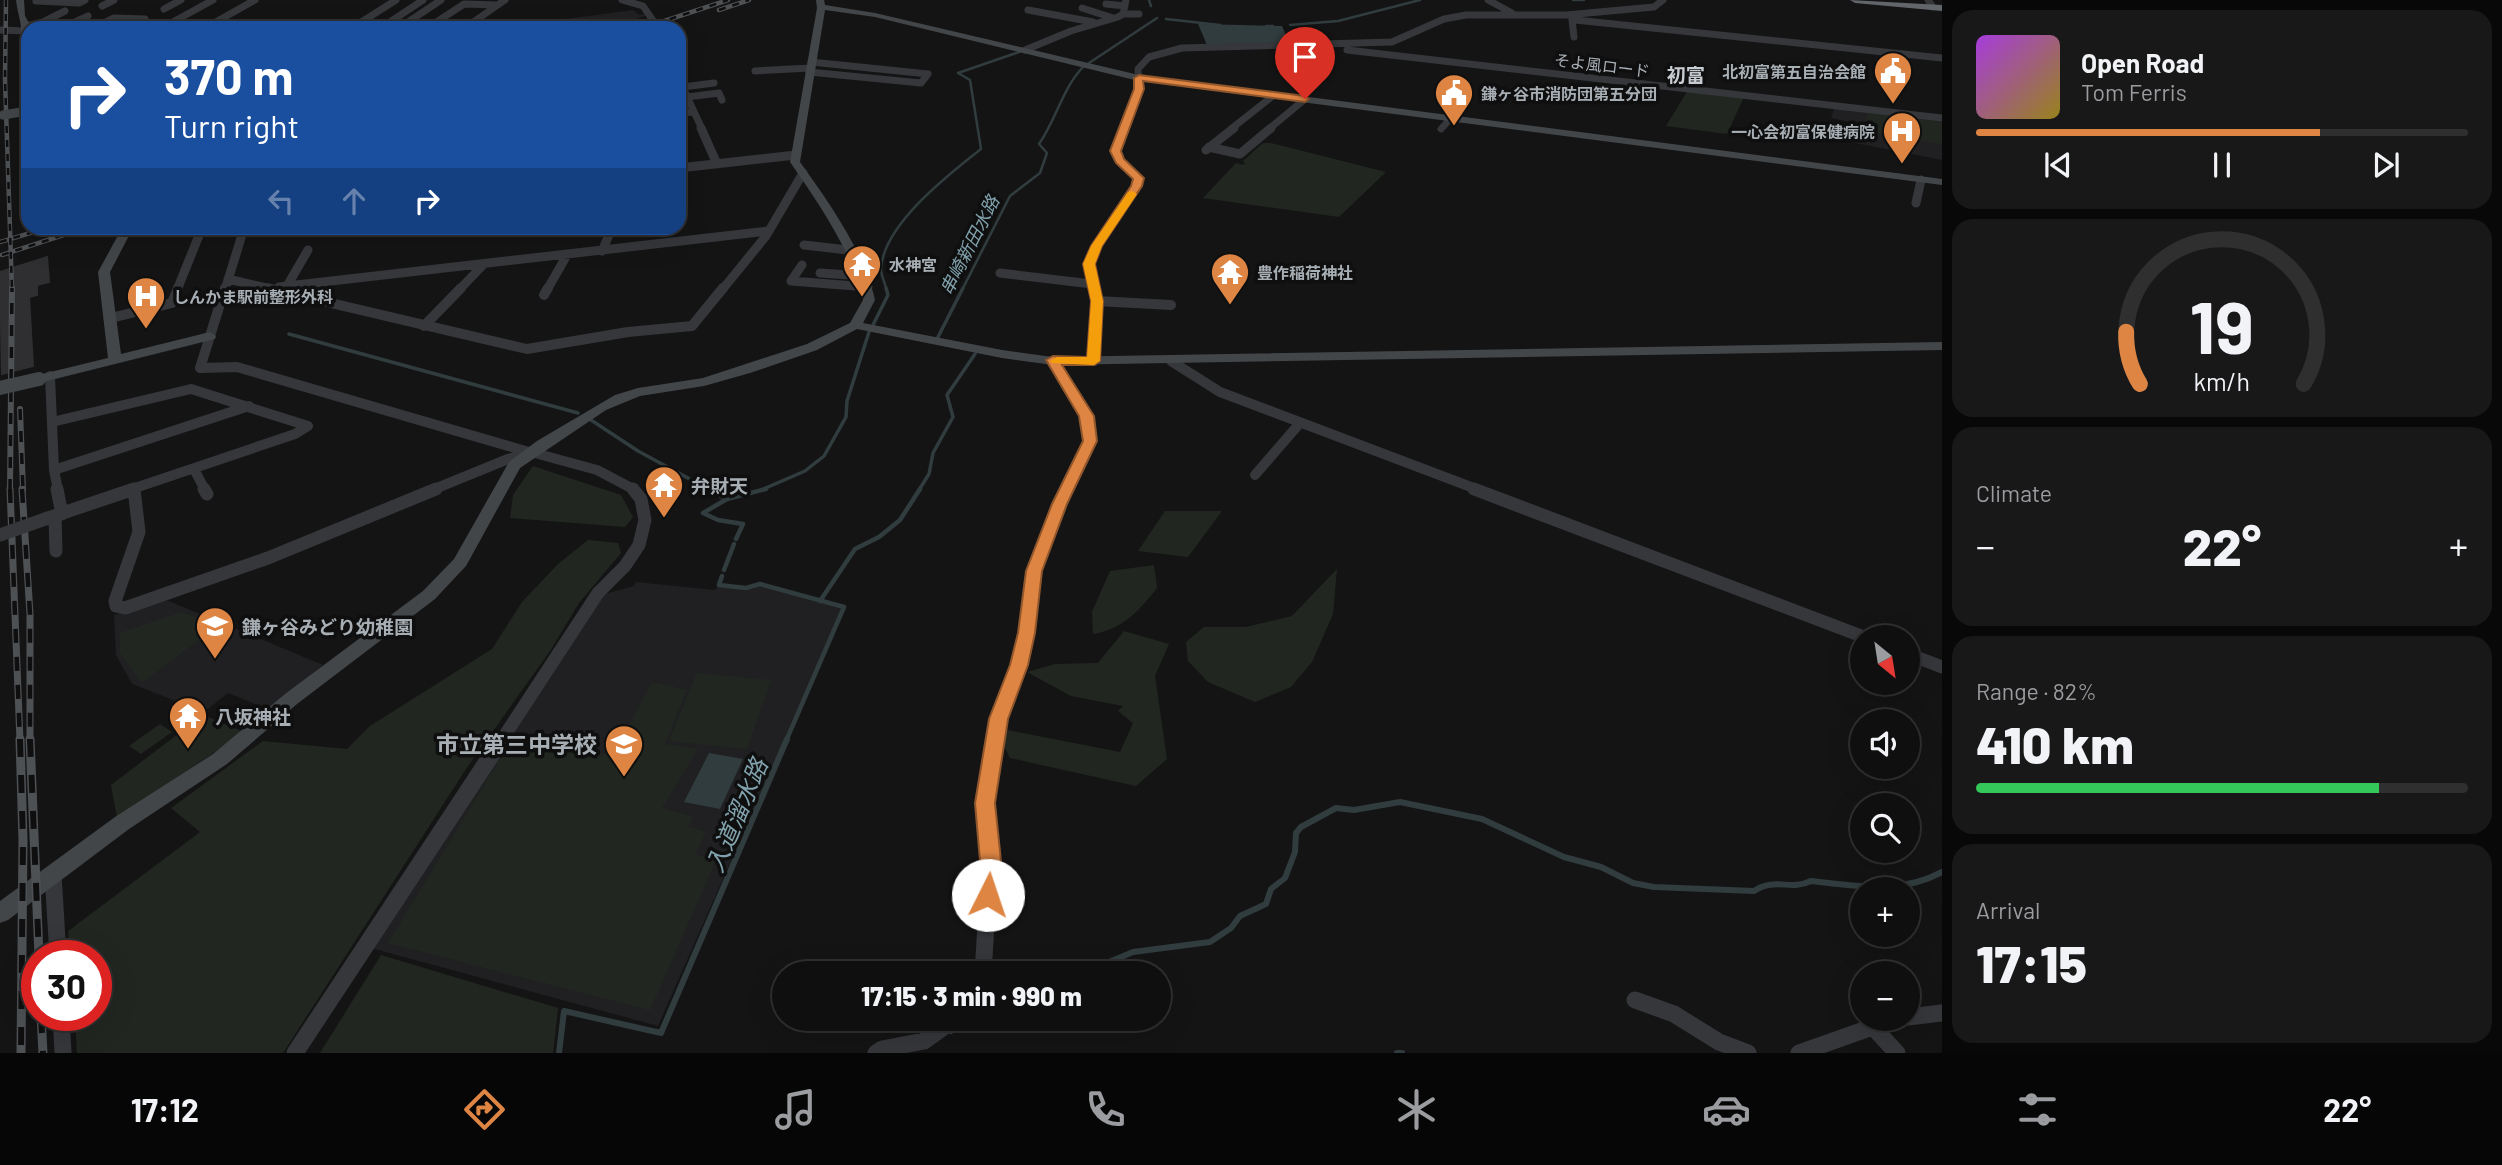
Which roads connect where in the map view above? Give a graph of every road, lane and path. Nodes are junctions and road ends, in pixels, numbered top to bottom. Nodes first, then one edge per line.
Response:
1 (20, 0) edge
2 (85, 0) edge
3 (114, 0) edge
4 (181, 0) edge
5 (213, 0) edge
6 (255, 0) edge
7 (396, 0) edge
8 (423, 0) edge
9 (441, 0) edge
10 (505, 0) edge
11 (622, 0) edge
12 (1488, 0) edge
13 (1663, 0) edge
14 (1855, 0) edge
15 (36, 1) edge
16 (1614, 2) dead end
17 (820, 4) edge
18 (1106, 4) dead end
19 (1496, 4) junction
20 (1563, 4) dead end
21 (496, 5) junction
22 (1934, 5) edge
23 (102, 6) dead end
24 (1478, 6) dead end
25 (1125, 7) edge
26 (1082, 8) dead end
27 (164, 9) dead end
28 (1028, 10) dead end
29 (1628, 10) junction
30 (65, 11) dead end
31 (1513, 13) junction
32 (1139, 14) dead end
33 (88, 16) dead end
34 (1574, 17) junction
35 (1113, 18) junction
36 (24, 21) edge
37 (45, 21) edge
38 (77, 21) edge
39 (108, 21) edge
40 (144, 21) edge
41 (175, 21) edge
42 (218, 21) edge
43 (363, 21) edge
44 (392, 21) edge
45 (410, 21) edge
46 (439, 21) edge
47 (477, 21) edge
48 (653, 21) edge
49 (1096, 23) junction
50 (21, 29) edge
51 (0, 30) edge
52 (1574, 37) dead end
53 (1301, 45) junction
54 (1025, 50) junction
55 (1942, 58) edge
56 (810, 67) junction
57 (755, 71) dead end
58 (1139, 78) junction
59 (686, 83) edge
60 (713, 83) dead end
61 (686, 94) edge
62 (1274, 95) junction
63 (688, 99) junction
64 (1305, 99) junction
65 (722, 100) dead end
66 (21, 112) edge
67 (694, 112) junction
68 (686, 113) edge
69 (2, 115) edge
70 (1451, 118) junction
71 (1942, 118) edge
72 (1441, 129) dead end
73 (796, 155) junction
74 (718, 164) junction
75 (699, 166) junction
76 (686, 168) edge
77 (803, 173) junction
78 (696, 178) dead end
79 (1921, 180) junction
80 (1942, 183) edge
81 (1916, 203) dead end
82 (768, 231) junction
83 (123, 235) edge
84 (199, 235) edge
85 (242, 235) edge
86 (609, 235) edge
87 (804, 245) dead end
88 (308, 250) dead end
89 (848, 250) junction
90 (602, 251) junction
91 (567, 255) junction
92 (483, 265) junction
93 (802, 265) dead end
94 (820, 273) dead end
95 (1000, 273) dead end
96 (228, 279) junction
97 (866, 282) junction
98 (1092, 284) junction
99 (287, 286) junction
100 (268, 288) junction
101 (544, 295) dead end
102 (1097, 301) junction
103 (1171, 305) dead end
104 (111, 318) junction
105 (855, 325) junction
106 (424, 326) junction
107 (210, 336) junction
108 (1942, 346) edge
109 (116, 360) junction
110 (1053, 360) junction
111 (1171, 360) junction
112 (1094, 361) junction
113 (44, 377) junction
114 (0, 388) edge
115 (249, 406) junction
116 (52, 422) junction
117 (1300, 423) junction
118 (531, 452) junction
119 (194, 468) junction
120 (54, 470) junction
121 (1255, 475) dead end
122 (134, 489) junction
123 (207, 494) dead end
124 (55, 516) junction
125 (0, 535) edge
126 (56, 551) dead end
127 (1850, 632) edge
128 (1920, 659) edge
129 (1942, 667) edge
130 (53, 874) junction
131 (0, 913) edge
132 (57, 940) edge
133 (984, 961) edge
134 (1635, 1000) dead end
135 (1942, 1013) edge
136 (1920, 1016) edge
137 (62, 1031) edge
138 (938, 1031) edge
139 (1862, 1031) edge
140 (1877, 1031) edge
141 (63, 1053) edge
142 (295, 1053) edge
143 (876, 1053) edge
144 (1748, 1053) edge
145 (1799, 1053) edge
146 (1897, 1053) edge

1 - 36 street
2 - 15 street
3 - 23 street
4 - 27 street
5 - 41 street
6 - 42 street
7 - 43 street
8 - 44 street
9 - 45 street
10 - 21 street
11 - 48 street
12 - 19 street
13 - 29 street
14 - 22 highway
16 - 29 street
17 - 54 street
17 - 56 street
18 - 25 street
19 - 24 street
19 - 31 street
20 - 34 street
21 - 46 street
21 - 47 street
25 - 32 street
25 - 35 street
26 - 35 street
28 - 49 street
29 - 34 street
30 - 37 street
31 - 34 street
31 - 53 street
33 - 38 street
34 - 52 street
34 - 55 street
35 - 49 street
39 - 40 street
49 - 54 street
50 - 51 street
53 - 58 street
53 - 71 street, そよ風ロード
54 - 58 street
56 - 56 street
56 - 57 street
56 - 73 street
58 - 62 street
58 - 98 street
59 - 60 street
61 - 63 street
62 - 64 street
62 - 64 street
63 - 65 street
63 - 67 street
64 - 70 street
66 - 69 street, bridge
67 - 68 street
67 - 74 street
70 - 72 street
70 - 79 street
73 - 74 street
73 - 77 street
74 - 75 street
75 - 76 street
75 - 78 street
77 - 82 street
77 - 89 street
79 - 80 street
79 - 81 street
82 - 90 street
82 - 106 street
83 - 104 street
84 - 104 street
85 - 96 street
86 - 90 street
87 - 89 street
88 - 99 street
89 - 97 street
90 - 91 street
91 - 92 street
91 - 101 street
92 - 99 street
92 - 106 street
93 - 97 street
94 - 97 street
95 - 98 street
96 - 100 street
96 - 107 street
97 - 105 street
98 - 102 street
99 - 100 street
100 - 106 street
102 - 103 street
102 - 112 street
104 - 109 street
105 - 110 street
105 - 118 street
107 - 109 street
107 - 118 street
108 - 111 street
109 - 113 street
110 - 112 street
110 - 133 street
111 - 112 street
111 - 117 street
113 - 114 street, bridge
113 - 116 street
115 - 116 street
115 - 119 street
115 - 120 street
116 - 120 street
117 - 121 street
117 - 127 street
118 - 122 street
118 - 130 street
118 - 142 street
119 - 122 street
119 - 123 street
120 - 124 street
122 - 124 street
124 - 125 street, bridge
124 - 126 street
128 - 129 street
130 - 131 street
130 - 132 street
134 - 144 street
135 - 136 street
137 - 141 street
138 - 143 street
139 - 145 street
140 - 146 street

